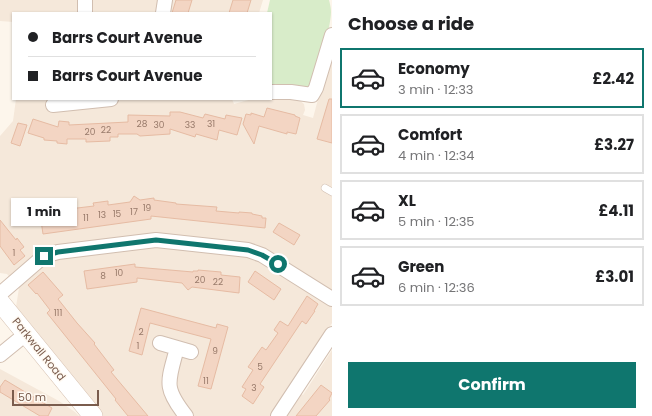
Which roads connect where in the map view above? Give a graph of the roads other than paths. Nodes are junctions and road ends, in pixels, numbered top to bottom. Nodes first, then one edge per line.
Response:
1 (85, 0) edge
2 (165, 0) edge
3 (85, 12) edge
4 (163, 12) edge
5 (332, 35) edge
6 (272, 92) edge
7 (92, 100) edge
8 (72, 101) edge
9 (53, 105) dead end
10 (326, 188) dead end
11 (332, 192) edge
12 (0, 294) edge
13 (332, 299) edge
14 (0, 302) edge
15 (27, 333) junction
16 (332, 334) edge
17 (160, 343) dead end
18 (177, 348) junction
19 (191, 352) dead end
20 (0, 355) edge
21 (92, 416) edge
22 (186, 416) edge
23 (278, 416) edge

1 - 3 street
2 - 4 street
5 - 6 street
7 - 8 street
8 - 9 street
10 - 11 lane
12 - 13 street
14 - 15 street, Parkwall Road
15 - 20 street
15 - 21 street, Parkwall Road
16 - 23 street
17 - 18 street
18 - 19 street
18 - 22 street

